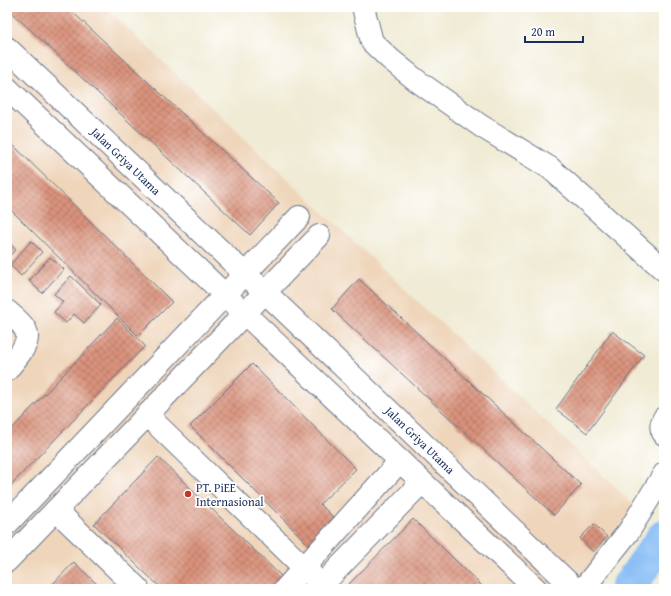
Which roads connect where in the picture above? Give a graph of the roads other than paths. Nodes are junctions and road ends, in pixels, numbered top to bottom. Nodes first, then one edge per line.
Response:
1 (363, 7) edge
2 (7, 48) edge
3 (7, 88) edge
4 (299, 217) dead end
5 (319, 236) dead end
6 (664, 270) edge
7 (245, 274) junction
8 (265, 292) junction
9 (225, 295) junction
10 (7, 311) edge
11 (244, 314) junction
12 (7, 370) edge
13 (147, 415) junction
14 (664, 418) edge
15 (664, 434) edge
16 (400, 461) junction
17 (664, 474) edge
18 (422, 482) junction
19 (56, 510) junction
20 (7, 524) edge
21 (7, 561) edge
22 (305, 568) junction
23 (322, 588) edge
24 (535, 588) edge
25 (138, 589) edge
26 (285, 589) edge
27 (575, 589) edge
28 (583, 589) edge

1 - 6 street
2 - 7 street, Jalan Griya Utama
3 - 9 street
4 - 7 street
5 - 8 street
7 - 8 street, Jalan Griya Utama
7 - 9 street
8 - 11 street
8 - 27 street, Jalan Griya Utama
9 - 11 street
9 - 20 street
10 - 12 street
11 - 13 street
11 - 16 street
13 - 19 street
13 - 22 street
14 - 15 street
16 - 18 street
16 - 22 street
17 - 28 street
18 - 23 street
18 - 24 street
19 - 21 street
19 - 25 street
22 - 23 street
22 - 26 street

